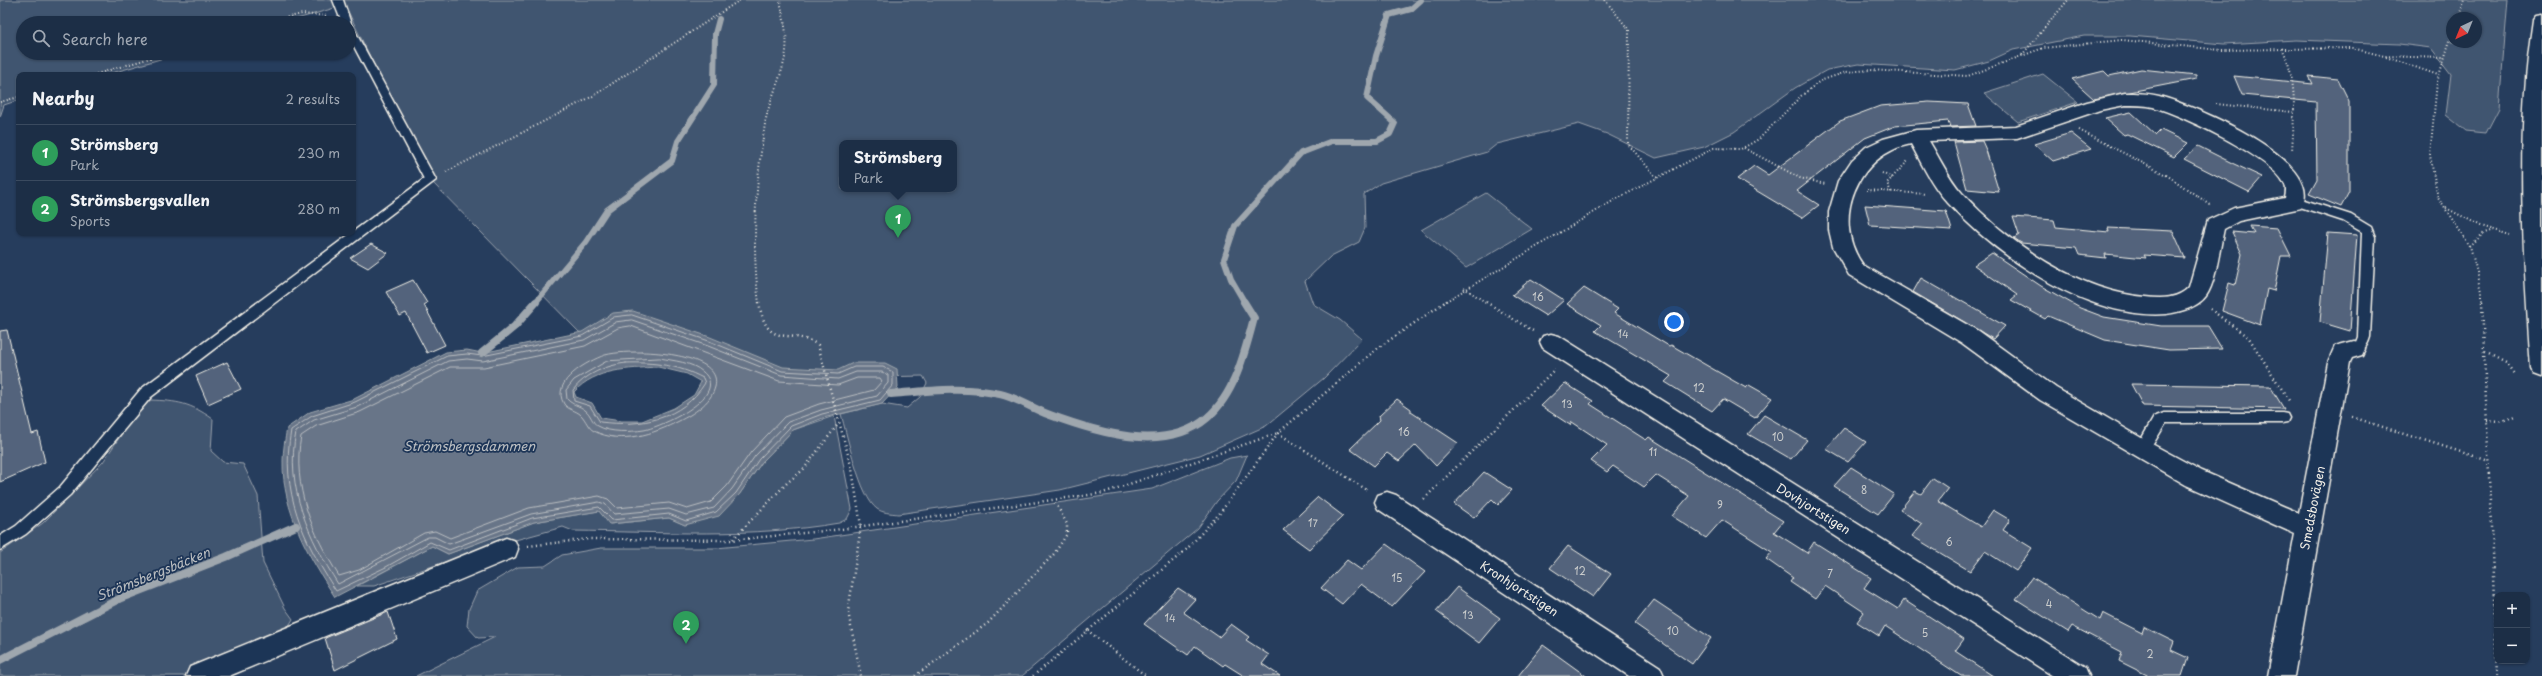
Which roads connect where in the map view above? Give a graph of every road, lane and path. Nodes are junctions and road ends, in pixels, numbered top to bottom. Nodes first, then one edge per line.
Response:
1 (338, 0) edge
2 (740, 0) edge
3 (780, 0) edge
4 (1605, 0) edge
5 (2068, 0) edge
6 (2465, 0) edge
7 (2460, 12) edge
8 (293, 16) edge
9 (312, 16) edge
10 (344, 16) edge
11 (2542, 20) edge
12 (356, 40) edge
13 (2282, 48) junction
14 (2447, 48) edge
15 (2021, 56) junction
16 (2384, 56) junction
17 (2443, 58) junction
18 (143, 60) edge
19 (103, 72) edge
20 (2438, 75) junction
21 (16, 98) edge
22 (0, 102) edge
23 (2211, 103) dead end
24 (2293, 112) junction
25 (2057, 119) junction
26 (1919, 141) junction
27 (1657, 178) junction
28 (2291, 178) junction
29 (430, 180) junction
30 (2536, 181) edge
31 (1891, 192) dead end
32 (2295, 201) junction
33 (2444, 207) junction
34 (2227, 218) junction
35 (2495, 230) junction
36 (356, 235) edge
37 (355, 236) edge
38 (2534, 242) junction
39 (2470, 246) junction
40 (1464, 288) junction
41 (2192, 298) junction
42 (1560, 348) junction
43 (2354, 349) joint
44 (2485, 352) junction
45 (2542, 368) edge
46 (2515, 374) dead end
47 (2295, 406) dead end
48 (2331, 411) junction
49 (2517, 415) dead end
50 (2282, 418) dead end
51 (2487, 421) junction
52 (839, 422) junction
53 (1278, 433) junction
54 (2142, 450) junction
55 (2488, 461) junction
56 (1054, 500) junction
57 (1397, 509) junction
58 (861, 526) junction
59 (2309, 529) junction
60 (732, 540) junction
61 (0, 544) edge
62 (506, 549) joint
63 (1088, 630) junction
64 (199, 676) edge
65 (861, 676) edge
66 (915, 676) edge
67 (1033, 676) edge
68 (1146, 676) edge
69 (1651, 676) edge
70 (2076, 676) edge
71 (2281, 676) edge
72 (2497, 676) edge

1 - 10 lane
2 - 29 path
3 - 52 path
4 - 27 path
5 - 15 path
6 - 7 path
8 - 9 path
11 - 30 street
12 - 29 lane
13 - 15 path
13 - 16 path
13 - 24 path
14 - 17 path
15 - 27 path
16 - 17 path
16 - 20 path
17 - 20 path
18 - 19 path
20 - 33 path
21 - 22 path
23 - 24 path
24 - 28 path
25 - 26 street
25 - 28 street
25 - 34 path
26 - 31 path
26 - 41 street
26 - 54 street
27 - 40 path
28 - 32 street
29 - 36 lane
30 - 38 street
32 - 34 street
32 - 43 lane
33 - 35 path
33 - 39 path
34 - 41 street
35 - 38 path
35 - 39 path
37 - 61 lane
38 - 45 street
39 - 44 path
40 - 42 path
40 - 53 path
41 - 47 path
42 - 57 path
42 - 70 street, Dovhjortstigen
43 - 48 street, Smedsbovägen
44 - 46 path
44 - 51 path
48 - 55 path
48 - 59 street, Smedsbovägen
49 - 51 path
50 - 54 lane
51 - 55 path
52 - 58 path
52 - 60 path
53 - 56 path
53 - 57 path
53 - 63 path
54 - 59 street
55 - 72 path
56 - 58 path
56 - 66 path
57 - 69 street, Kronhjortstigen
58 - 60 path
58 - 65 path
59 - 71 street, Smedsbovägen
60 - 62 path
62 - 64 street
63 - 67 path
63 - 68 path

